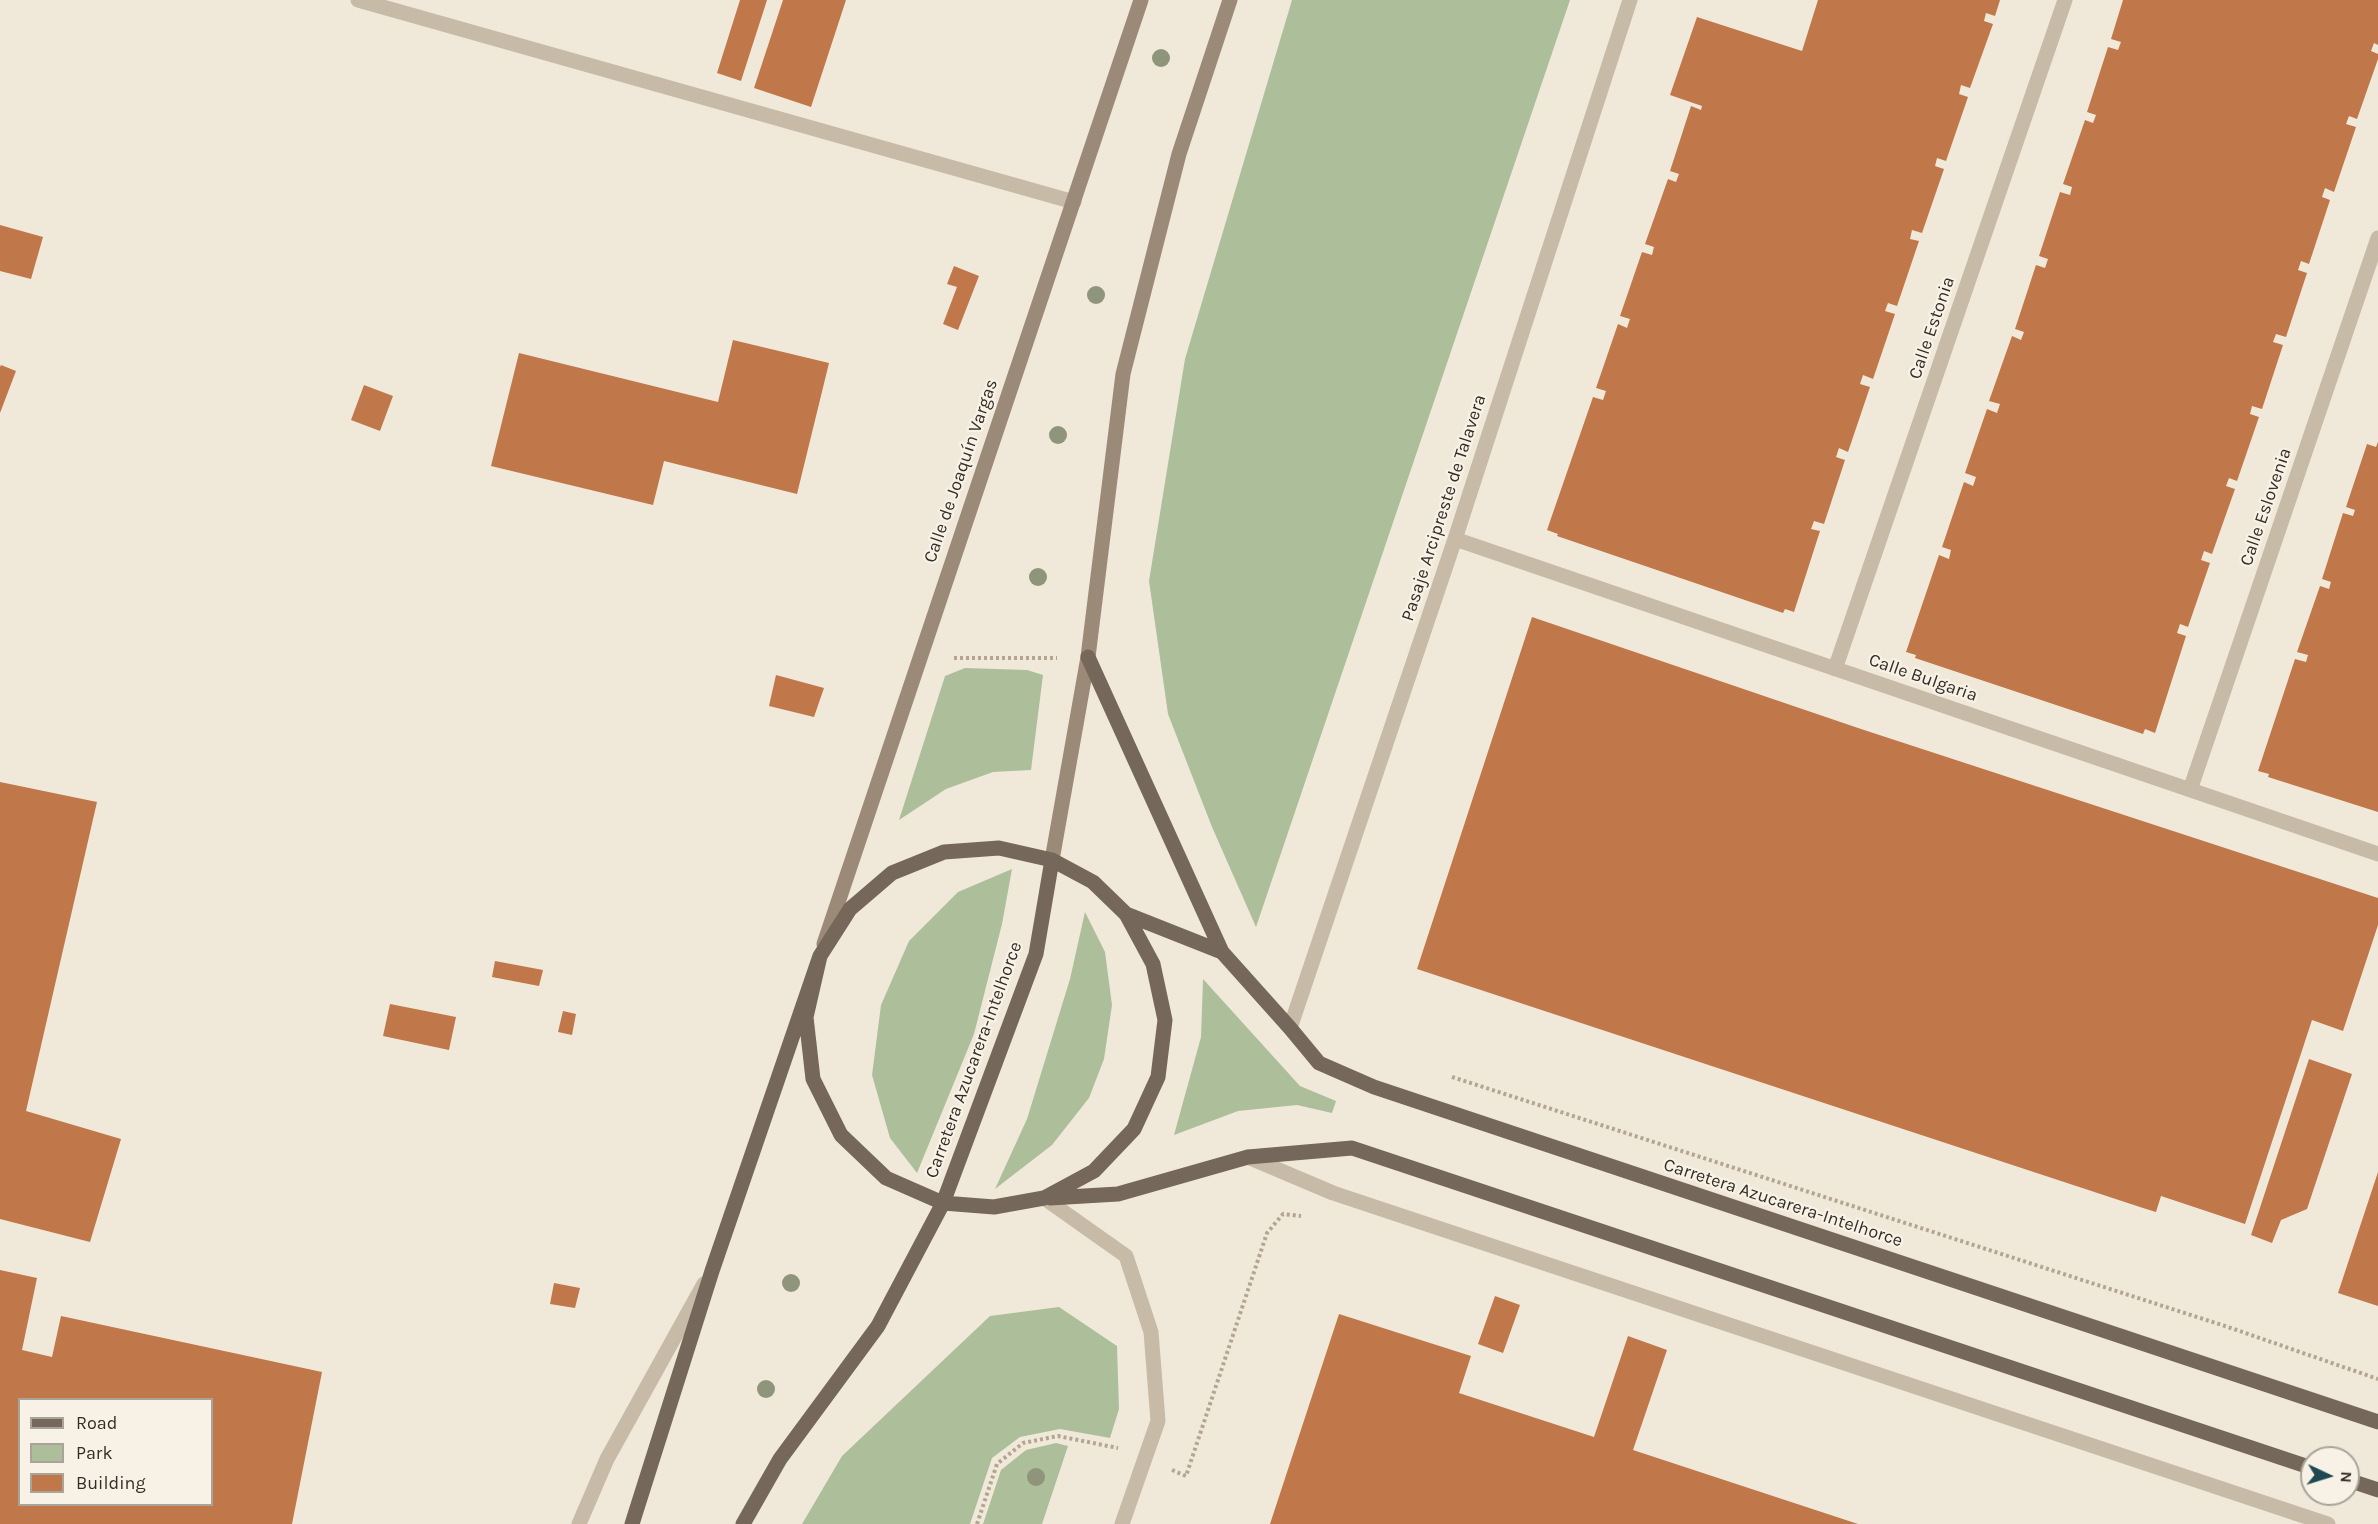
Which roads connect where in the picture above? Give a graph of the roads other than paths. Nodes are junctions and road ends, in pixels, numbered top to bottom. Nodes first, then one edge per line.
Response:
1 (358, 0) edge
2 (1141, 0) edge
3 (1230, 0) edge
4 (1630, 0) edge
5 (2066, 0) edge
6 (1074, 202) junction
7 (2378, 238) edge
8 (1455, 539) junction
9 (1088, 657) junction
10 (1835, 669) junction
11 (2190, 790) junction
12 (2378, 854) edge
13 (1052, 860) junction
14 (1126, 914) junction
15 (1222, 952) junction
16 (820, 956) junction
17 (1290, 1028) junction
18 (1248, 1156) junction
19 (1044, 1198) junction
20 (943, 1203) junction
21 (712, 1271) junction
22 (2378, 1422) edge
23 (2300, 1464) edge
24 (2360, 1484) edge
25 (2378, 1490) edge
26 (579, 1524) edge
27 (632, 1524) edge
28 (743, 1524) edge
29 (1122, 1524) edge
30 (2328, 1524) edge

1 - 6 street
2 - 6 street, Calle de Joaquín Vargas
3 - 9 street
4 - 8 street, Pasaje Arcipreste de Talavera
5 - 10 street, Calle Estonia
6 - 16 street, Calle de Joaquín Vargas
7 - 11 street, Calle Eslovenia
8 - 10 street, Calle Bulgaria
8 - 17 street, Pasaje Arcipreste de Talavera
9 - 13 street
9 - 15 main road, Carretera Azucarera-Intelhorce
10 - 11 street, Calle Bulgaria
11 - 12 street, Calle Bulgaria
13 - 14 main road, Carretera Azucarera-Intelhorce
13 - 16 main road, Carretera Azucarera-Intelhorce
13 - 20 main road, Carretera Azucarera-Intelhorce
14 - 15 main road, Carretera Azucarera-Intelhorce
14 - 19 main road, Carretera Azucarera-Intelhorce
15 - 17 main road, Carretera Azucarera-Intelhorce
16 - 20 main road, Carretera Azucarera-Intelhorce
16 - 21 main road, Carretera Azucarera-Intelhorce
17 - 22 main road, Carretera Azucarera-Intelhorce
18 - 19 main road, Carretera Azucarera-Intelhorce
18 - 23 main road, Carretera Azucarera-Intelhorce
18 - 30 street
19 - 20 main road, Carretera Azucarera-Intelhorce
19 - 29 street
20 - 28 main road, Carretera Azucarera-Intelhorce
21 - 26 street, Carretera Azucarera-Intelhorce
21 - 27 main road, Carretera Azucarera-Intelhorce
24 - 25 main road

